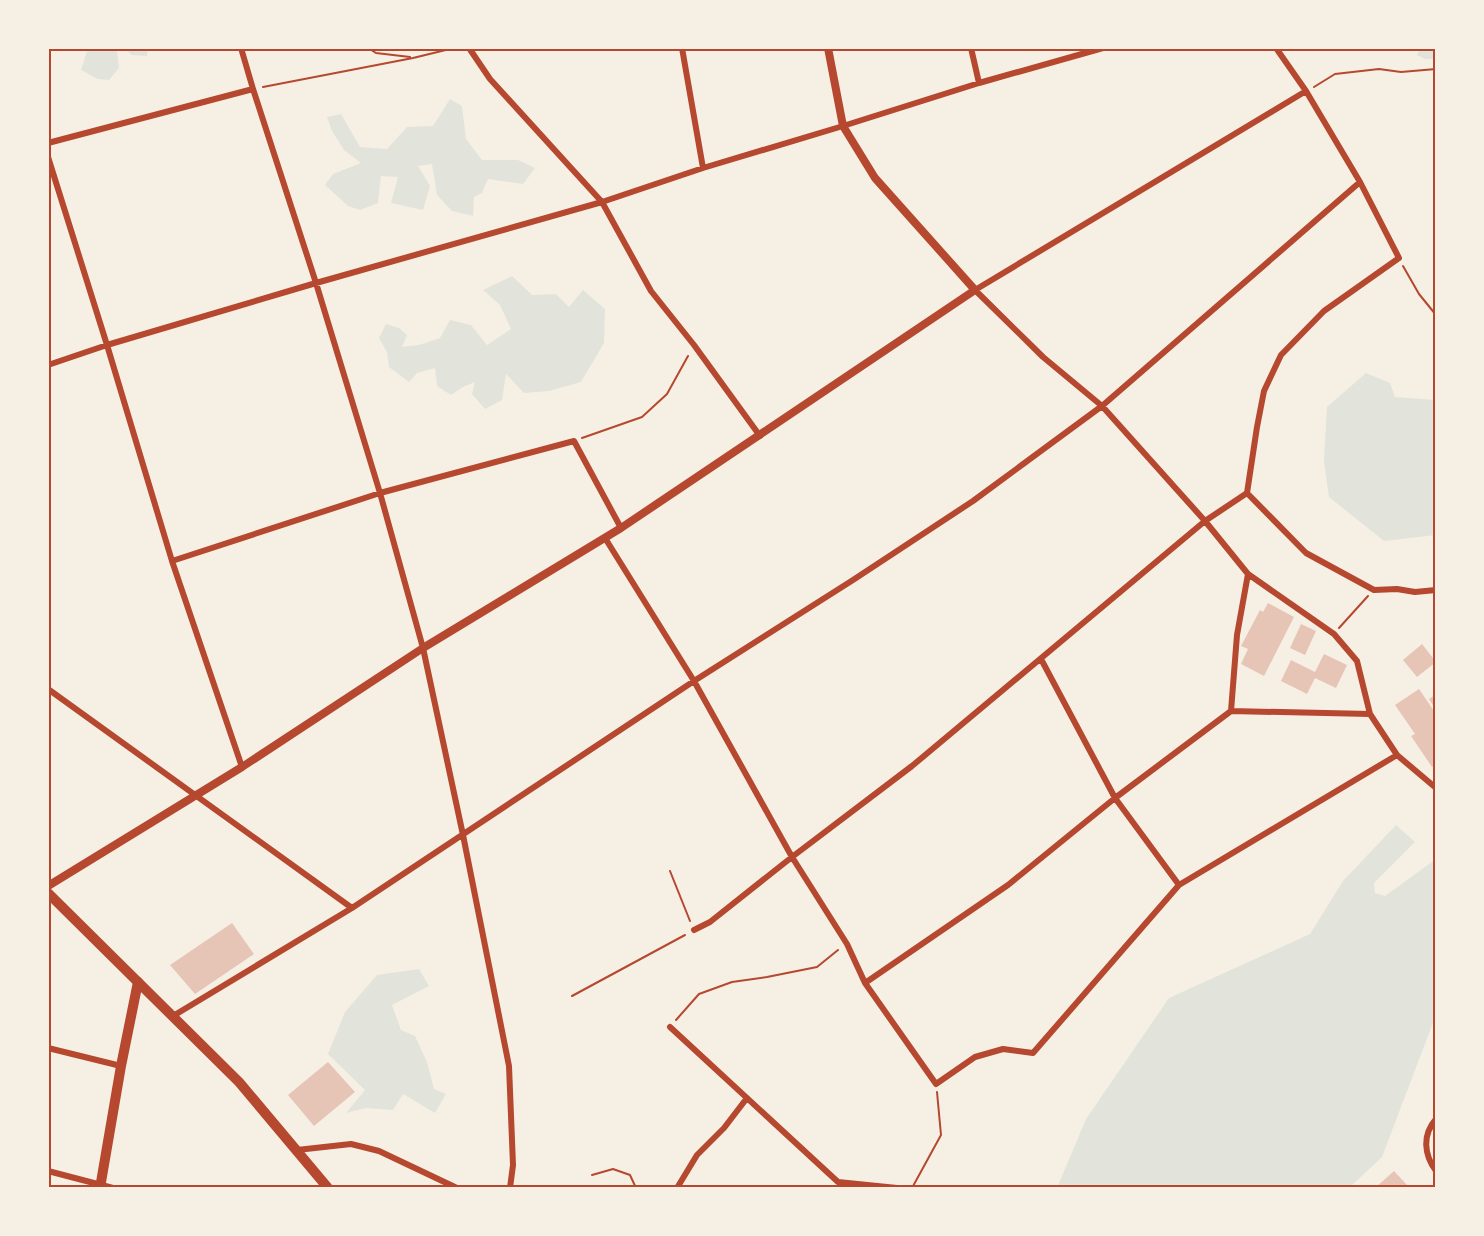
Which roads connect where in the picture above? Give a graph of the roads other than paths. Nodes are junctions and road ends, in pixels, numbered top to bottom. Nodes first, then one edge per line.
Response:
1 (241, 48) edge
2 (469, 48) edge
3 (682, 48) edge
4 (828, 48) edge
5 (971, 48) edge
6 (1102, 48) edge
7 (1276, 48) edge
8 (979, 83) junction
9 (253, 89) junction
10 (1306, 91) junction
11 (843, 126) junction
12 (48, 143) edge
13 (48, 157) edge
14 (703, 168) junction
15 (1360, 182) junction
16 (602, 202) junction
17 (316, 283) junction
18 (975, 291) junction
19 (107, 345) junction
20 (48, 365) edge
21 (1102, 406) junction
22 (760, 436) junction
23 (380, 493) junction
24 (1247, 493) junction
25 (1205, 521) junction
26 (621, 528) junction
27 (605, 538) junction
28 (172, 561) junction
29 (1248, 574) junction
30 (1436, 590) edge
31 (423, 648) junction
32 (1041, 659) junction
33 (694, 681) junction
34 (48, 689) edge
35 (1231, 711) junction
36 (1370, 714) junction
37 (1397, 755) junction
38 (242, 766) junction
39 (1436, 788) edge
40 (196, 795) junction
41 (1115, 798) junction
42 (463, 835) junction
43 (792, 856) junction
44 (1179, 885) junction
45 (48, 886) edge
46 (48, 893) edge
47 (352, 908) junction
48 (694, 930) road end
49 (138, 982) junction
50 (865, 983) junction
51 (174, 1016) junction
52 (670, 1027) road end
53 (48, 1048) edge
54 (121, 1066) junction
55 (747, 1098) junction
56 (1436, 1119) edge
57 (297, 1150) junction
58 (48, 1171) edge
59 (1436, 1172) edge
60 (837, 1185) edge
61 (100, 1186) edge
62 (113, 1188) edge
63 (328, 1188) edge
64 (457, 1188) edge
65 (510, 1188) edge
66 (677, 1188) edge
67 (897, 1188) edge

1 - 9 street
2 - 16 street
3 - 14 street
4 - 11 street
5 - 8 street
6 - 8 street
7 - 10 street
8 - 11 street
9 - 12 street
9 - 17 street
10 - 15 street
10 - 18 street
11 - 14 street
11 - 18 street
13 - 19 street
14 - 16 street
15 - 21 street
15 - 24 street
16 - 17 street
16 - 22 street
17 - 19 street
17 - 23 street
18 - 21 street
18 - 22 street
19 - 20 street
19 - 28 street
21 - 25 street
21 - 33 street
22 - 26 street
23 - 26 street
23 - 28 street
23 - 31 street
24 - 25 street
24 - 30 street
25 - 29 street
25 - 32 street
26 - 27 street
27 - 31 street
27 - 33 street
28 - 38 street
29 - 35 street
29 - 36 street
31 - 38 street
31 - 42 street
32 - 41 street
32 - 43 street
33 - 42 street
33 - 43 street
34 - 40 street
35 - 36 street
35 - 41 street
36 - 37 street
37 - 39 street
37 - 44 street
38 - 40 street
40 - 45 street
40 - 47 street
41 - 44 street
41 - 50 street
42 - 47 street
42 - 65 street
43 - 48 street
43 - 50 street
44 - 50 street
46 - 49 main road
47 - 51 street
49 - 51 main road
49 - 54 main road
51 - 57 main road
52 - 55 street
53 - 54 street
54 - 61 main road
55 - 60 street
55 - 66 street
56 - 59 street
57 - 63 main road
57 - 64 street
58 - 61 street
60 - 67 street
61 - 62 street

